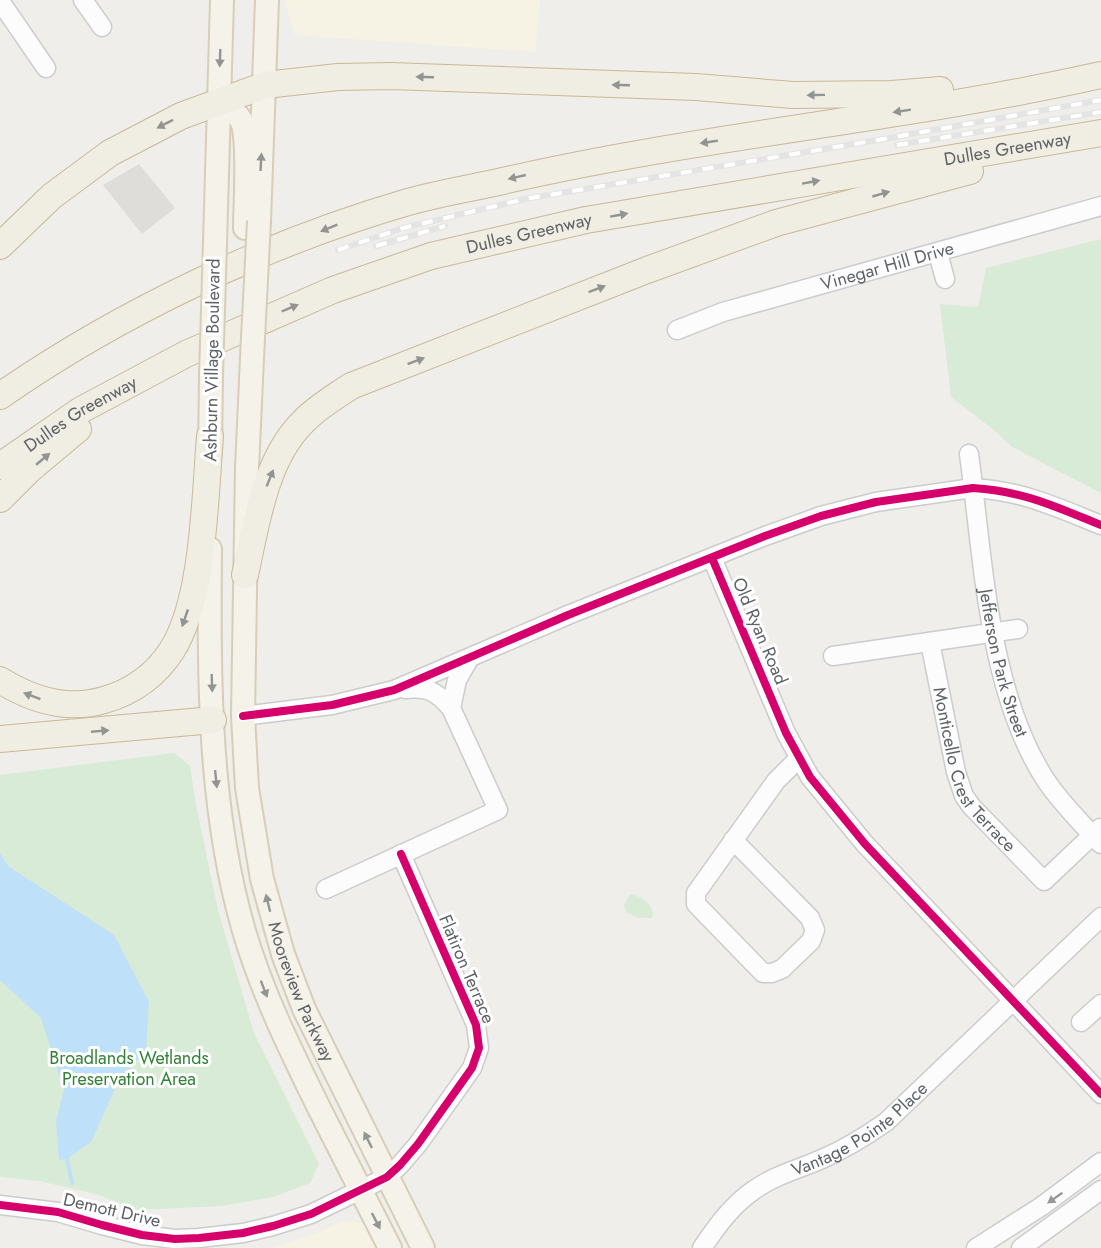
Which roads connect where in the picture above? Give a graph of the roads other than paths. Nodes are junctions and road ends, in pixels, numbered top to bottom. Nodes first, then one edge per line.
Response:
1 (83, 0) edge
2 (222, 0) edge
3 (267, 0) edge
4 (0, 1) edge
5 (102, 27) dead end
6 (46, 68) dead end
7 (1101, 75) edge
8 (1063, 84) junction
9 (265, 85) junction
10 (219, 102) junction
11 (1101, 133) edge
12 (1101, 140) edge
13 (1101, 206) edge
14 (252, 225) junction
15 (0, 246) edge
16 (938, 253) junction
17 (945, 279) dead end
18 (677, 330) dead end
19 (186, 354) junction
20 (0, 396) edge
21 (210, 436) junction
22 (969, 454) dead end
23 (0, 466) edge
24 (973, 488) junction
25 (0, 499) edge
26 (1101, 525) edge
27 (712, 558) junction
28 (245, 575) junction
29 (1018, 629) dead end
30 (993, 633) junction
31 (930, 642) junction
32 (833, 656) dead end
33 (469, 659) junction
34 (0, 680) edge
35 (394, 690) junction
36 (451, 708) junction
37 (243, 716) junction
38 (213, 720) junction
39 (0, 739) edge
40 (799, 758) junction
41 (1098, 835) edge
42 (733, 840) junction
43 (401, 854) junction
44 (326, 889) dead end
45 (1101, 917) edge
46 (1012, 1000) junction
47 (1101, 1004) edge
48 (1082, 1022) dead end
49 (1101, 1094) edge
50 (1101, 1162) edge
51 (387, 1177) junction
52 (1101, 1190) edge
53 (361, 1191) junction
54 (0, 1205) edge
55 (199, 1243) edge
56 (390, 1248) edge
57 (423, 1248) edge
58 (702, 1248) edge
59 (976, 1248) edge
60 (1021, 1248) edge

1 - 5 street
2 -> 10 main road, Ashburn Village Boulevard
3 - 9 main road, Ashburn Village Boulevard
4 - 6 street
7 - 8 highway
8 -> 9 highway
8 -> 20 highway
9 - 10 highway
14 -> 9 main road, Ashburn Village Boulevard
10 - 14 main road
10 -> 15 highway
10 - 21 main road, Ashburn Village Boulevard, bridge
19 -> 11 highway, Dulles Greenway
28 -> 12 highway
13 - 16 street, Vinegar Hill Drive
14 - 28 main road, Ashburn Village Boulevard, bridge
16 - 17 street
16 - 18 street, Vinegar Hill Drive
19 - 23 highway, Dulles Greenway
25 -> 19 highway
21 -> 34 highway
21 -> 38 main road, Ashburn Village Boulevard
22 - 24 street, Jefferson Park Street
24 - 26 street
24 - 27 street
24 - 30 street, Jefferson Park Street
27 - 33 street
27 - 40 street, Old Ryan Road
28 - 37 main road, Ashburn Village Boulevard
29 - 30 street
30 - 31 street
30 - 41 street, Jefferson Park Street
31 - 32 street
31 - 41 street, Monticello Crest Terrace
33 - 35 street
33 - 36 street
35 - 36 street
35 - 37 street
36 - 43 street
37 - 38 main road
51 -> 37 main road, Mooreview Parkway
39 -> 38 highway
38 -> 53 main road, Mooreview Parkway
40 - 42 street
40 - 46 street, Old Ryan Road
42 - 42 street
43 - 44 street
43 - 51 street, Flatiron Terrace
45 - 46 street, Vantage Pointe Place
46 - 49 street, Old Ryan Road
46 - 58 street, Vantage Pointe Place
47 - 48 street
50 -> 59 street
51 - 53 street, Demott Drive
51 - 57 main road, Mooreview Parkway
52 - 60 street
53 - 55 street, Demott Drive
53 -> 56 main road, Mooreview Parkway
54 - 55 street, Demott Drive

